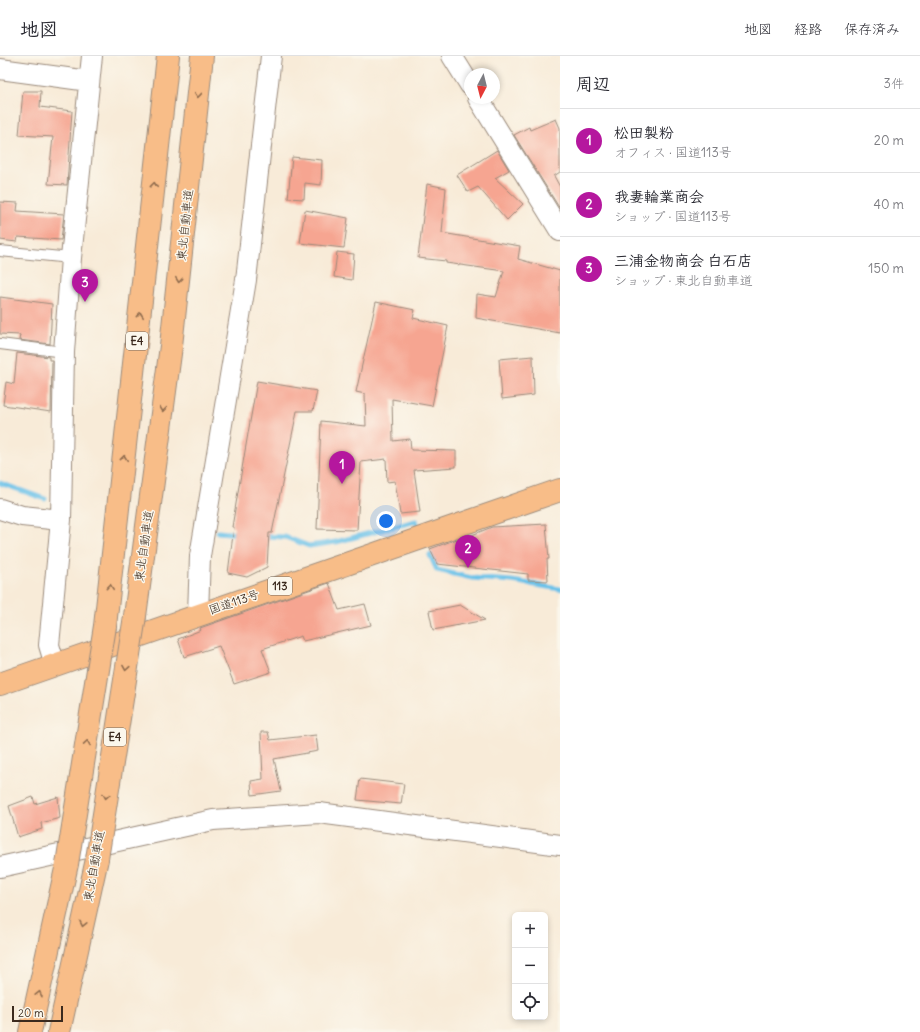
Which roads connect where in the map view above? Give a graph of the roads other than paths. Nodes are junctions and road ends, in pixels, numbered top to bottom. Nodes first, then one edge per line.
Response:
1 (92, 56) edge
2 (168, 56) edge
3 (202, 56) edge
4 (271, 56) edge
5 (452, 56) edge
6 (0, 68) edge
7 (464, 75) edge
8 (89, 81) junction
9 (482, 104) edge
10 (560, 231) edge
11 (0, 251) edge
12 (71, 258) junction
13 (0, 344) edge
14 (64, 352) junction
15 (560, 490) edge
16 (0, 509) edge
17 (61, 520) junction
18 (198, 614) junction
19 (55, 665) junction
20 (0, 684) edge
21 (560, 844) edge
22 (0, 867) edge
23 (30, 1032) edge
24 (60, 1032) edge

1 - 8 street
23 -> 2 highway, E4, bridge
3 -> 24 highway, 東北自動車道 / E4, bridge
4 - 18 street
5 - 7 street
6 - 8 street
8 - 12 street
9 - 10 street
11 - 12 lane
12 - 14 street
13 - 14 lane
14 - 17 street
15 - 18 highway, 国道113号 / 113
16 - 17 street
17 - 19 street
18 - 19 highway, 国道113号 / 113
19 - 20 highway, 国道113号 / 113
21 - 22 street

